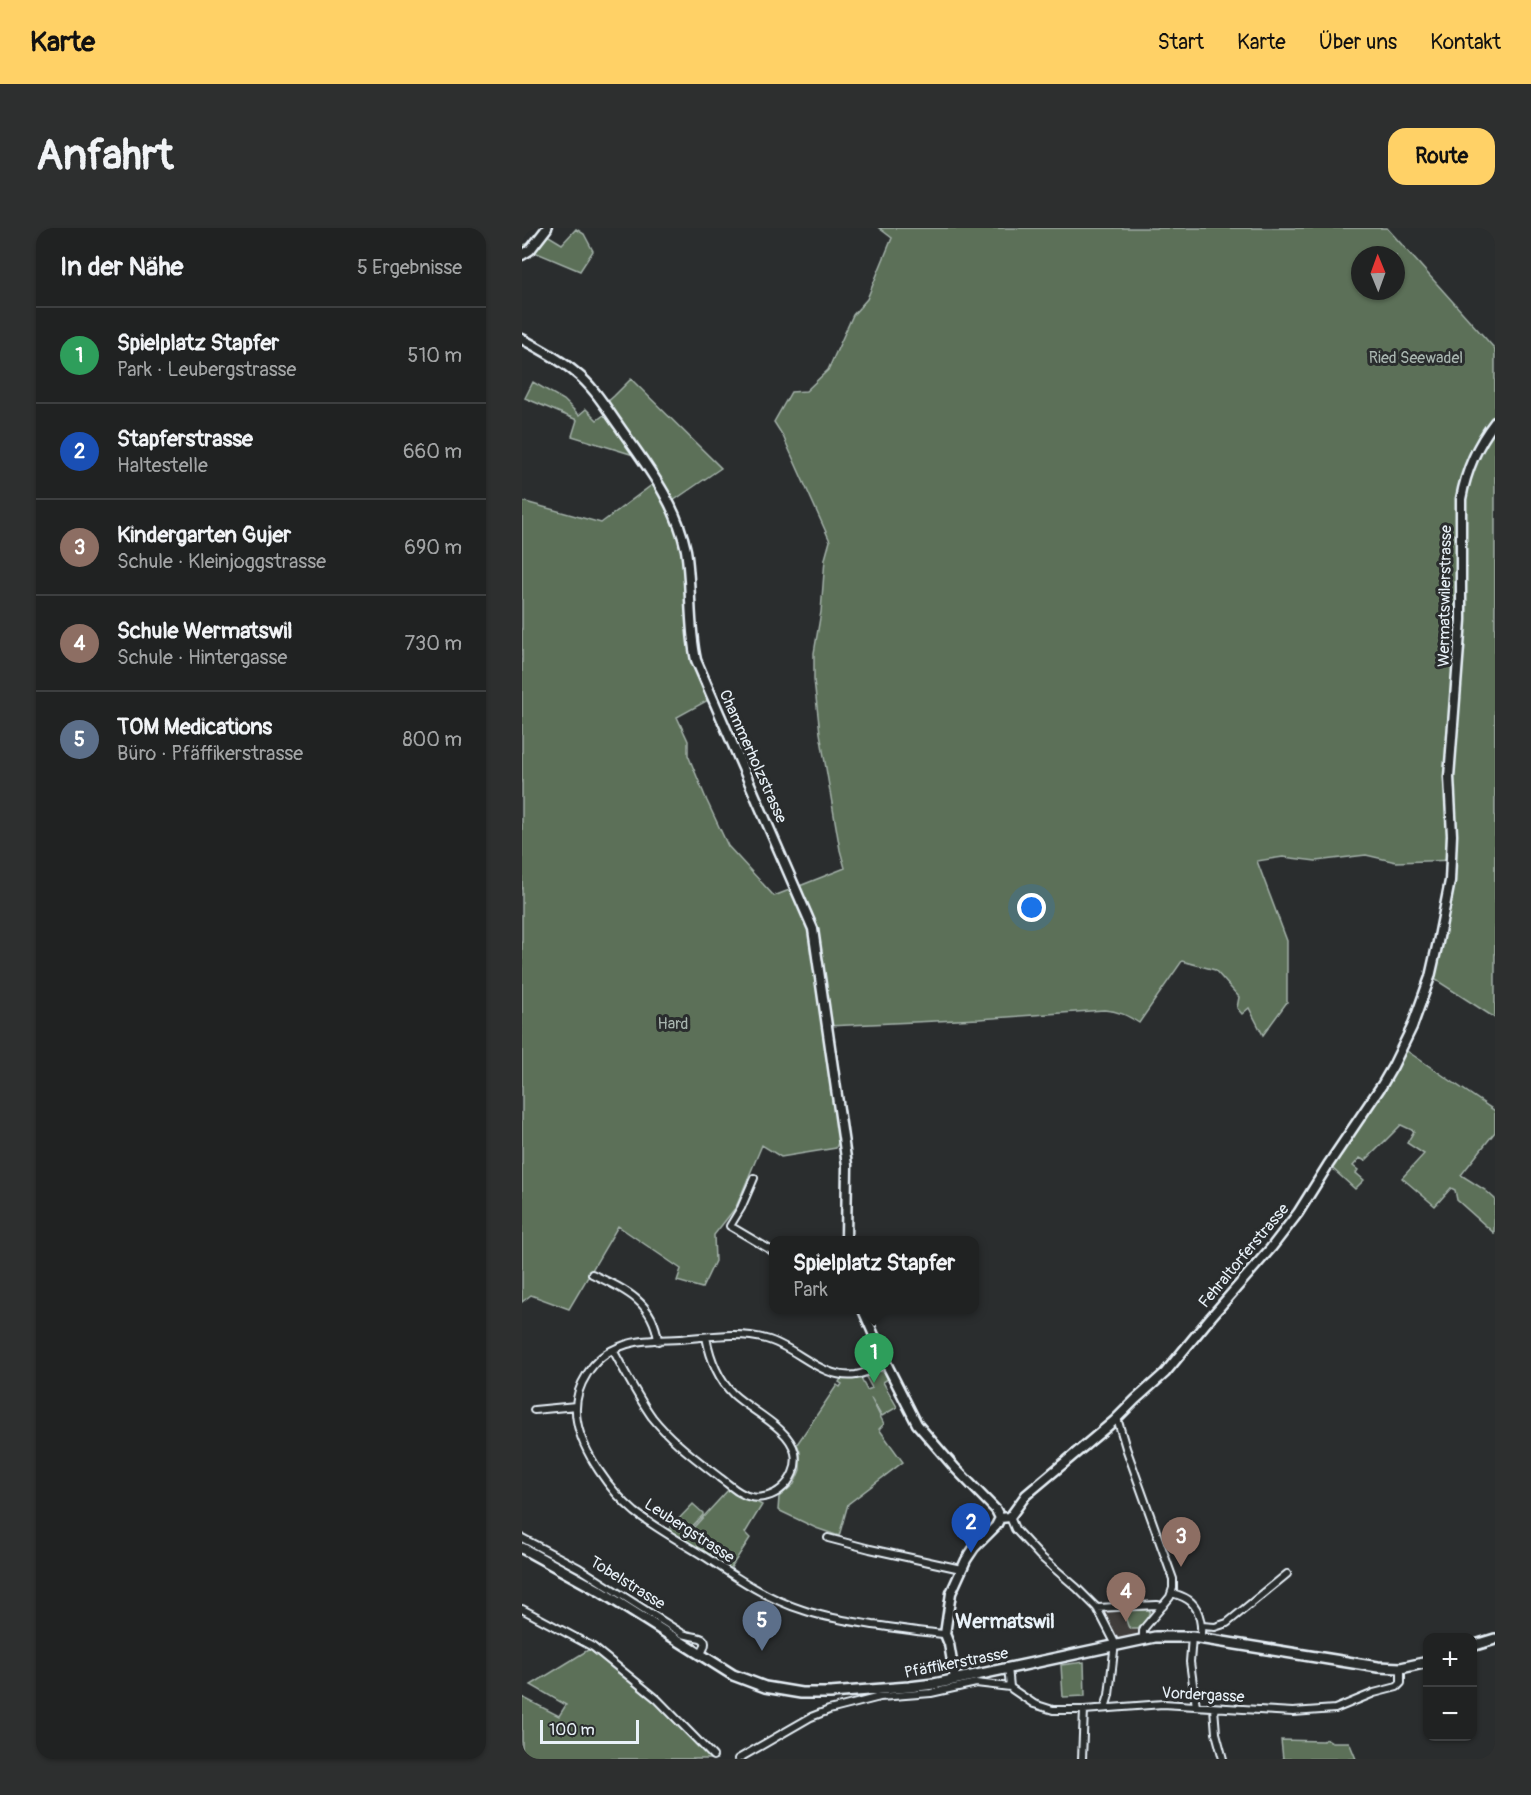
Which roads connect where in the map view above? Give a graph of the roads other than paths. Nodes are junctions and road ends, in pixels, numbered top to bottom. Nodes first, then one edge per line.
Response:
1 (547, 228) edge
2 (522, 255) edge
3 (522, 339) edge
4 (1495, 422) edge
5 (1449, 777) joint
6 (754, 1178) dead end
7 (846, 1236) edge
8 (769, 1249) edge
9 (592, 1274) dead end
10 (865, 1314) edge
11 (706, 1337) junction
12 (658, 1341) junction
13 (613, 1350) junction
14 (886, 1363) junction
15 (576, 1406) junction
16 (534, 1410) dead end
17 (1118, 1418) junction
18 (1005, 1518) junction
19 (828, 1538) dead end
20 (522, 1539) edge
21 (522, 1548) edge
22 (961, 1569) junction
23 (1287, 1574) dead end
24 (1172, 1593) junction
25 (1152, 1605) junction
26 (1162, 1606) junction
27 (1097, 1608) junction
28 (522, 1609) edge
29 (1153, 1617) junction
30 (1202, 1626) junction
31 (945, 1634) junction
32 (1143, 1638) junction
33 (1196, 1638) junction
34 (1495, 1639) edge
35 (1114, 1645) junction
36 (1477, 1645) edge
37 (700, 1655) junction
38 (1423, 1663) edge
39 (1008, 1667) junction
40 (1401, 1668) junction
41 (955, 1679) junction
42 (1010, 1687) junction
43 (1109, 1695) junction
44 (1196, 1706) junction
45 (1120, 1707) junction
46 (1105, 1708) junction
47 (1214, 1708) junction
48 (1084, 1710) junction
49 (713, 1756) dead end
50 (738, 1759) edge
51 (1082, 1759) edge
52 (1222, 1759) edge

1 - 2 street
3 - 7 street, Chammerholzstrasse
4 - 5 street, Wermatswilerstrasse
5 - 17 street, Fehraltorferstrasse
6 - 8 street
9 - 12 street
10 - 14 street
11 - 12 street
11 - 13 street
11 - 14 street
12 - 13 street
13 - 15 street
14 - 18 street
15 - 16 street
15 - 31 street, Leubergstrasse
17 - 18 street, Fehraltorferstrasse
17 - 24 street
18 - 22 street, Fehraltorferstrasse
18 - 27 street
19 - 22 street
20 - 37 street, Tobelstrasse
21 - 37 main road, Pfäffikerstrasse
22 - 31 street, Fehraltorferstrasse
23 - 30 street
24 - 26 street
24 - 30 street
25 - 26 street
25 - 27 street
25 - 29 street
26 - 29 street
27 - 35 street
28 - 49 street
29 - 32 street
30 - 33 street
31 - 41 street, Fehraltorferstrasse
32 - 33 main road, Pfäffikerstrasse
32 - 35 main road, Pfäffikerstrasse
33 - 40 main road, Pfäffikerstrasse
33 - 44 street
34 - 36 main road
35 - 39 main road, Pfäffikerstrasse
35 - 43 street
37 - 41 main road, Pfäffikerstrasse
38 - 40 main road, Pfäffikerstrasse
39 - 41 main road, Pfäffikerstrasse
39 - 42 street
40 - 47 street, Vordergasse
42 - 48 street, Vordergasse
42 - 50 street
43 - 45 street
43 - 46 street
44 - 45 street, Vordergasse
44 - 47 street, Vordergasse
45 - 46 street, Vordergasse
46 - 48 street, Vordergasse
47 - 52 street
48 - 51 street

